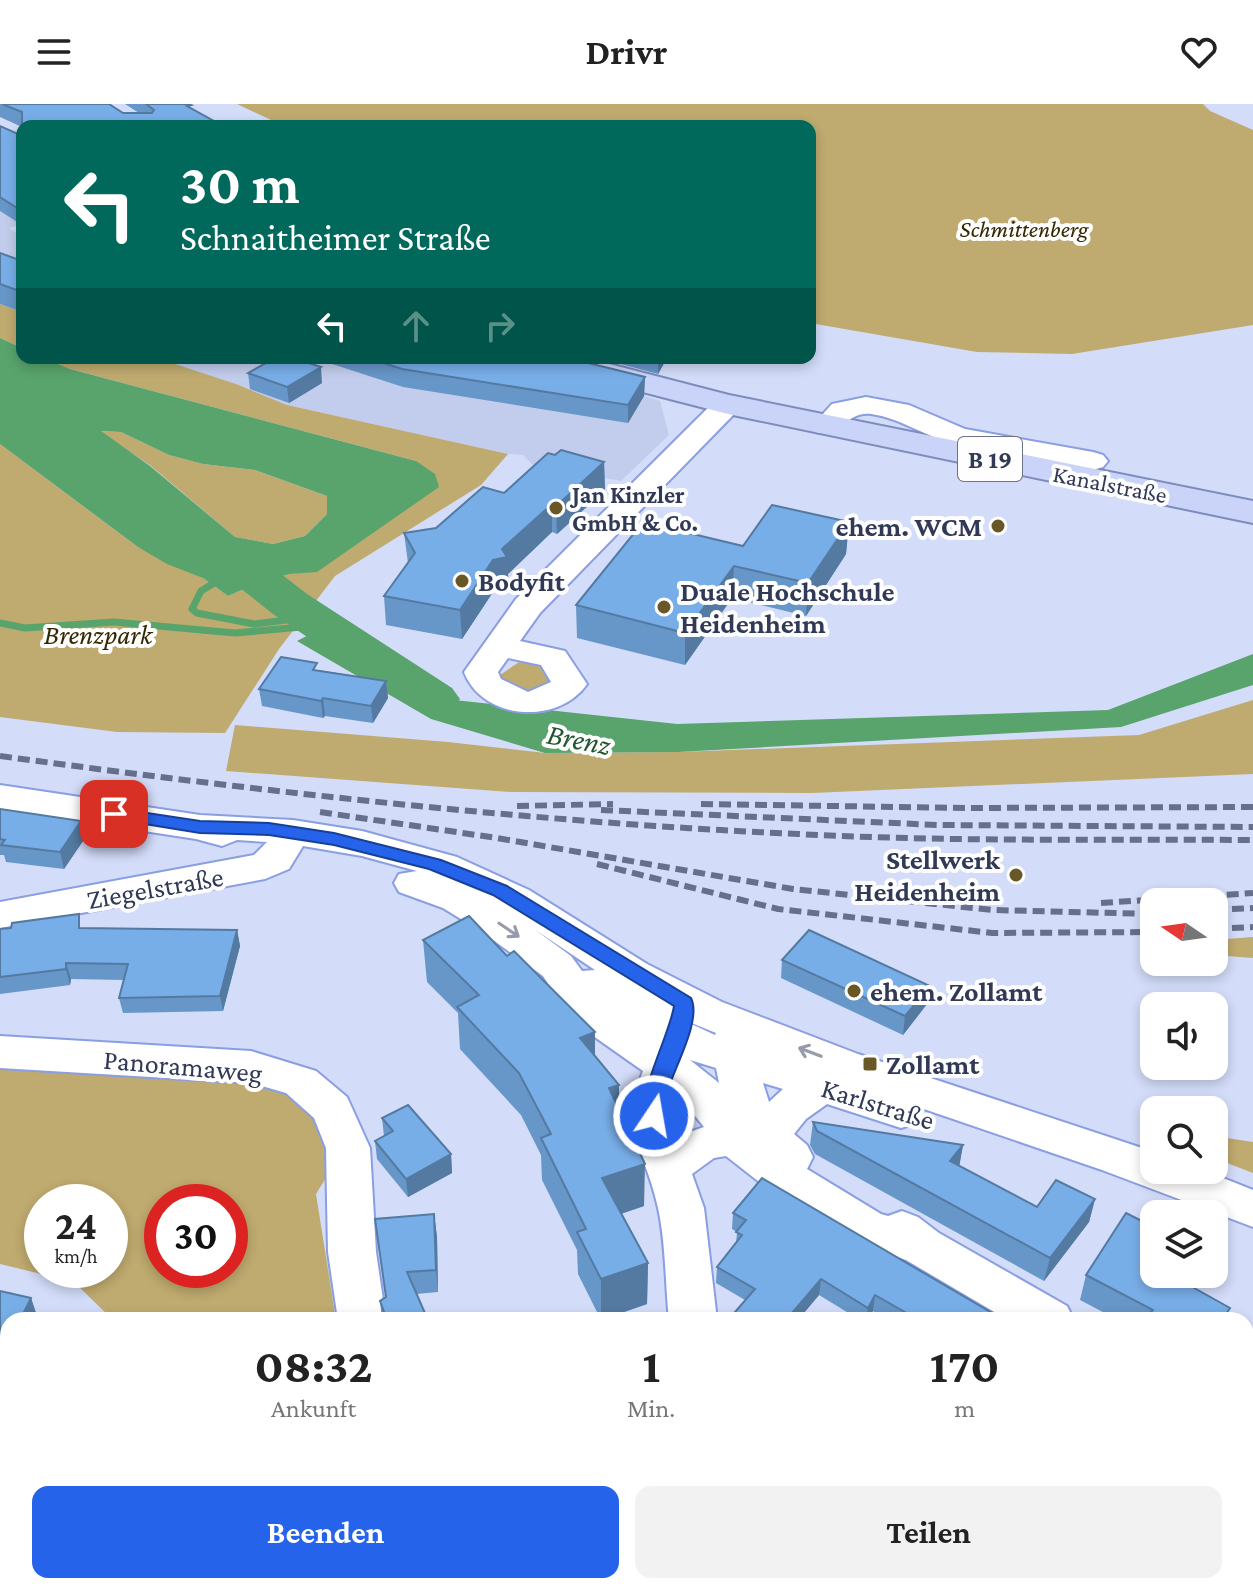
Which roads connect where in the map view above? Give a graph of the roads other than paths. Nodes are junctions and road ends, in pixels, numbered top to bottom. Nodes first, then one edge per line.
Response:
1 (572, 364) edge
2 (728, 404) junction
3 (826, 426) junction
4 (1093, 461) dead end
5 (1253, 512) edge
6 (483, 669) dead end
7 (0, 797) edge
8 (288, 841) junction
9 (0, 915) edge
10 (676, 1035) junction
11 (736, 1042) junction
12 (0, 1052) edge
13 (822, 1086) junction
14 (752, 1138) junction
15 (668, 1170) junction
16 (1172, 1200) edge
17 (1253, 1209) edge
18 (1228, 1221) edge
19 (1253, 1231) edge
20 (361, 1312) edge
21 (692, 1312) edge
22 (1036, 1312) edge

1 - 2 main road, B 19
2 - 3 main road, Kanalstraße / B 19
2 - 6 street
3 - 4 street, Kanalstraße
3 - 5 main road, Kanalstraße / B 19
7 - 8 street
8 - 9 street, Ziegelstraße
8 -> 10 street
8 - 10 street
10 - 11 street, Karlstraße
10 - 14 street
10 - 15 street
11 - 13 street, Karlstraße
11 - 14 street
17 -> 11 street, Karlstraße
12 - 20 street, Panoramaweg
13 - 14 street
13 - 16 street, Karlstraße
14 - 15 street
14 - 22 street
15 - 21 street
18 - 19 street, Karlstraße

